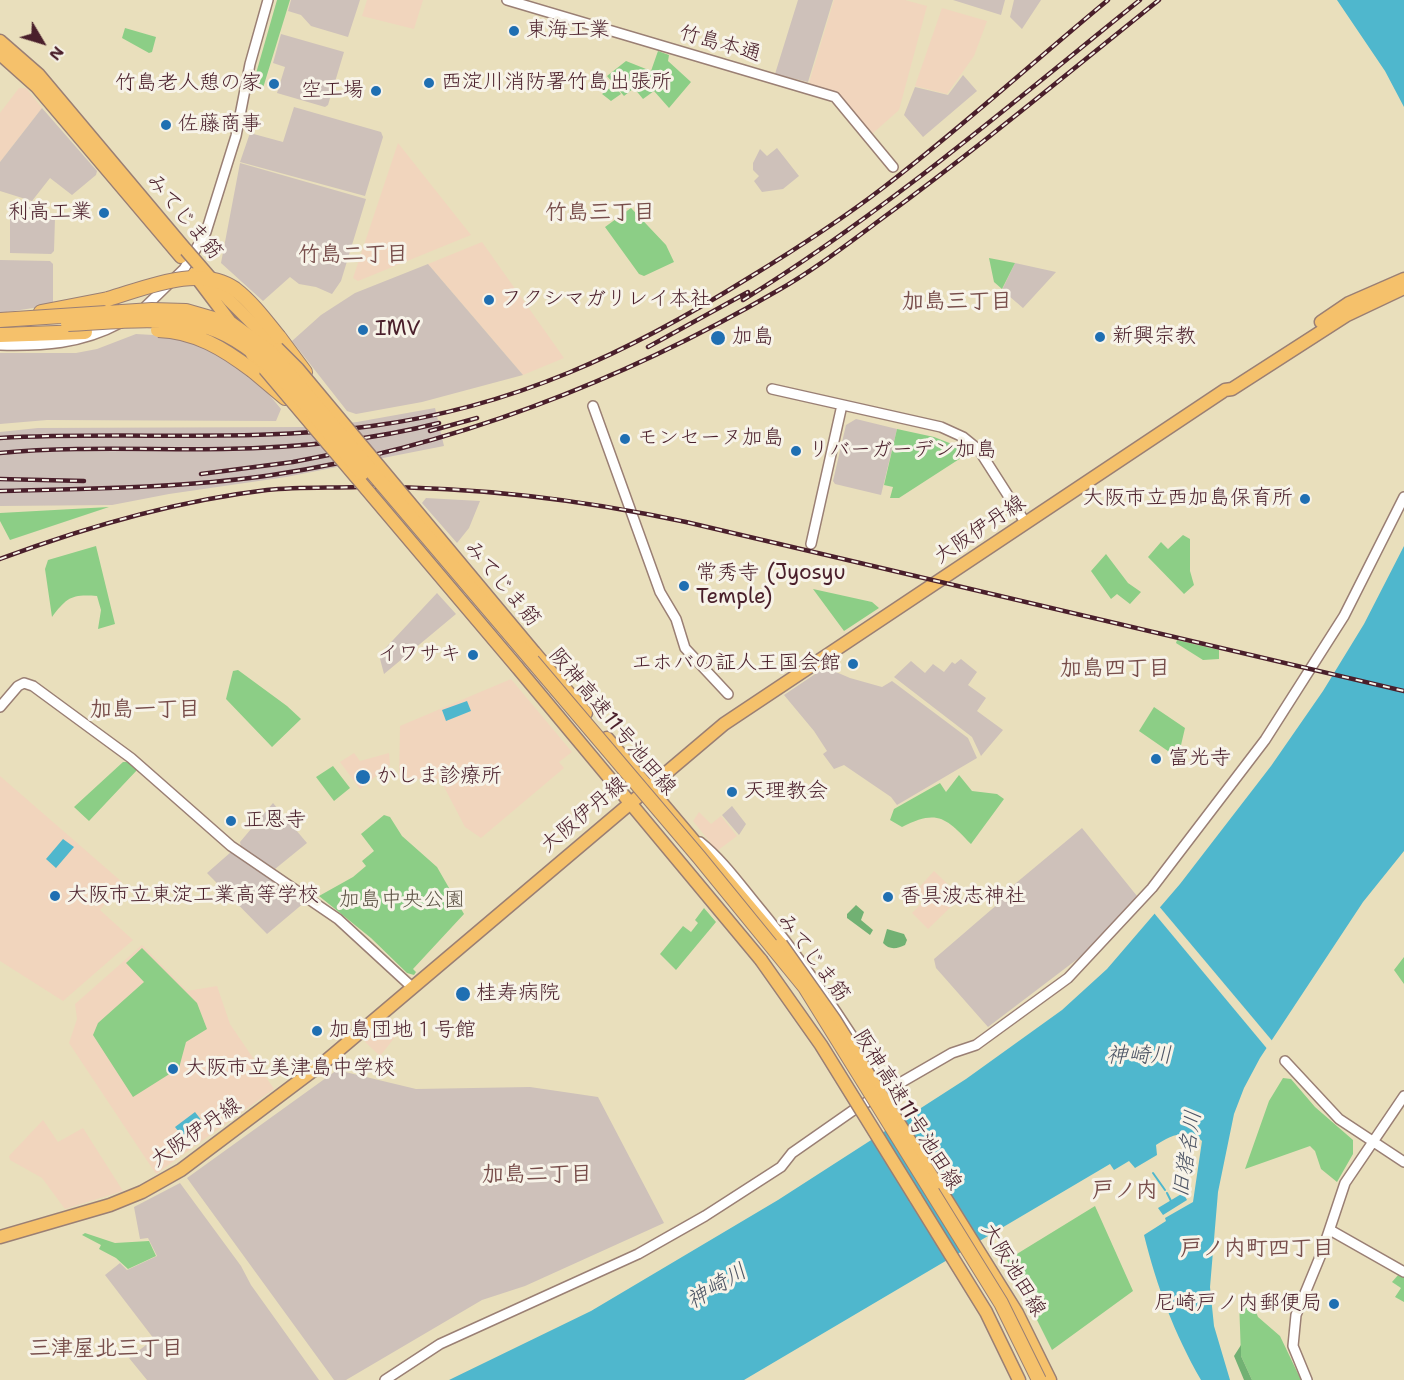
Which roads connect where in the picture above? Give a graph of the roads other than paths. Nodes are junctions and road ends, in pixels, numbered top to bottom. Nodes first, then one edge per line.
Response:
1 (268, 0) edge
2 (507, 0) edge
3 (0, 41) edge
4 (0, 54) edge
5 (893, 167) dead end
6 (183, 254) junction
7 (1404, 279) edge
8 (1404, 288) edge
9 (0, 319) edge
10 (0, 329) edge
11 (0, 334) edge
12 (0, 345) edge
13 (772, 389) dead end
14 (1225, 390) junction
15 (842, 405) junction
16 (593, 406) dead end
17 (295, 408) junction
18 (333, 411) junction
19 (1404, 497) edge
20 (1025, 522) junction
21 (811, 544) dead end
22 (728, 694) dead end
23 (0, 707) edge
24 (649, 786) junction
25 (629, 802) junction
26 (688, 832) junction
27 (670, 850) junction
28 (413, 988) junction
29 (826, 995) junction
30 (802, 1027) junction
31 (1285, 1061) dead end
32 (886, 1090) junction
33 (1404, 1096) edge
34 (855, 1109) junction
35 (1371, 1142) junction
36 (1404, 1162) edge
37 (936, 1183) joint
38 (1330, 1230) junction
39 (0, 1237) edge
40 (1404, 1272) edge
41 (385, 1380) edge
42 (1019, 1380) edge
43 (1029, 1380) edge
44 (1039, 1380) edge
45 (1050, 1380) edge
46 (1307, 1380) edge

1 - 12 street
2 - 5 street, 竹島本通
3 - 6 main road, みてじま筋
4 - 6 main road, みてじま筋
6 - 17 main road, みてじま筋, bridge
6 - 18 main road, みてじま筋, bridge
7 - 14 main road, 大阪伊丹線
8 - 14 main road, 大阪伊丹線
9 - 18 highway, bridge
9 - 44 highway, 阪神高速11号池田線, bridge
10 - 43 highway, 阪神高速11号池田線, bridge
11 - 17 highway, bridge
13 - 15 street
14 - 20 main road, 大阪伊丹線
15 - 20 street
15 - 21 street
16 - 22 street
17 - 25 main road, みてじま筋, bridge
18 - 24 main road, みてじま筋, bridge
19 - 32 street
20 - 24 main road, 大阪伊丹線
23 - 28 street
24 - 25 main road, 大阪伊丹線
24 - 26 main road, みてじま筋
25 - 27 main road, みてじま筋
25 - 28 main road, 大阪伊丹線
26 - 29 street
26 - 37 main road, みてじま筋, bridge
27 - 30 street
27 - 42 main road, みてじま筋, bridge
28 - 39 main road, 大阪伊丹線
29 - 30 street
29 - 32 street
30 - 34 street
31 - 35 street
32 - 34 street
33 - 35 street
34 - 41 street
35 - 36 street
35 - 38 street
37 - 45 main road, 大阪池田線
38 - 40 street
38 - 46 street

